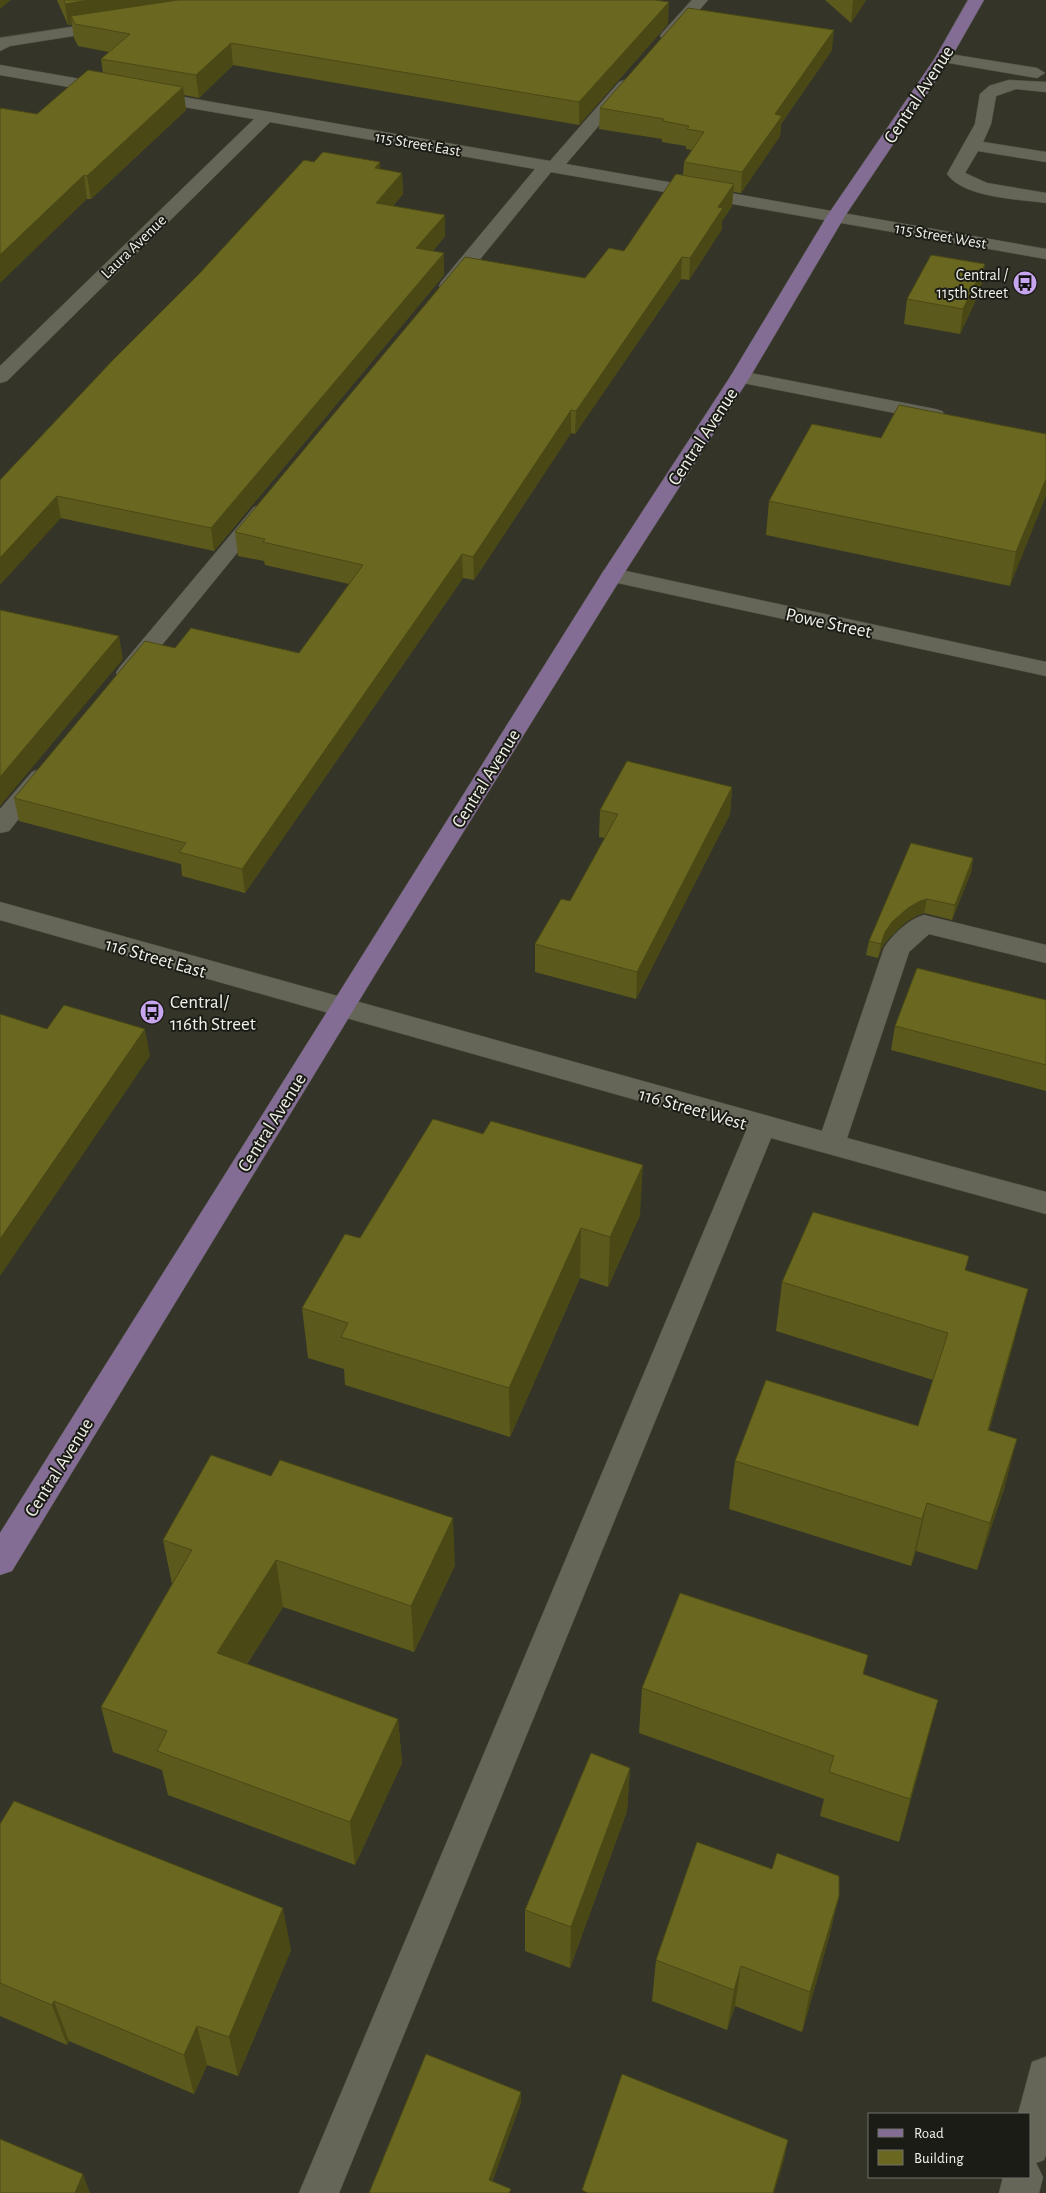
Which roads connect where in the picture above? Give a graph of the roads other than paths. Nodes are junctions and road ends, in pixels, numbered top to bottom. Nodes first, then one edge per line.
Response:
1 (700, 0) edge
2 (976, 0) edge
3 (129, 23) edge
4 (0, 46) edge
5 (656, 51) edge
6 (943, 58) junction
7 (0, 70) edge
8 (636, 72) edge
9 (23, 74) junction
10 (1046, 74) edge
11 (9, 85) dead end
12 (1046, 87) edge
13 (267, 116) junction
14 (973, 145) junction
15 (1046, 157) edge
16 (551, 167) junction
17 (1046, 198) edge
18 (836, 216) junction
19 (1046, 254) edge
20 (437, 300) edge
21 (0, 377) edge
22 (740, 377) junction
23 (958, 419) edge
24 (272, 498) edge
25 (612, 575) junction
26 (1046, 668) edge
27 (114, 688) edge
28 (51, 764) edge
29 (0, 825) edge
30 (0, 912) edge
31 (1046, 954) edge
32 (340, 1010) junction
33 (762, 1127) junction
34 (831, 1145) junction
35 (1046, 1203) edge
36 (0, 1560) edge
37 (1046, 2076) edge
38 (1031, 2142) edge
39 (1023, 2178) edge
40 (319, 2193) edge
41 (1019, 2193) edge

1 - 5 street
2 - 6 main road, Central Avenue
3 - 4 street
6 - 10 street
6 - 18 main road, Central Avenue
7 - 9 street, 115 Street East
8 - 16 street
9 - 11 street
9 - 13 street, 115 Street East
12 - 14 street
13 - 16 street, 115 Street East
13 - 21 street, Laura Avenue
14 - 15 street
14 - 17 street
16 - 18 street, 115 Street East
16 - 20 street
18 - 19 street, 115 Street West
18 - 22 main road, Central Avenue
22 - 23 street
22 - 25 main road, Central Avenue
24 - 27 street
25 - 26 street, Powe Street
25 - 32 main road, Central Avenue
28 - 29 street
30 - 32 street, 116 Street East
31 - 34 street
32 - 33 street, 116 Street West
32 - 36 main road, Central Avenue
33 - 34 street, 116 Street West
33 - 40 street
34 - 35 street, 116 Street West
37 - 38 street
39 - 41 street

